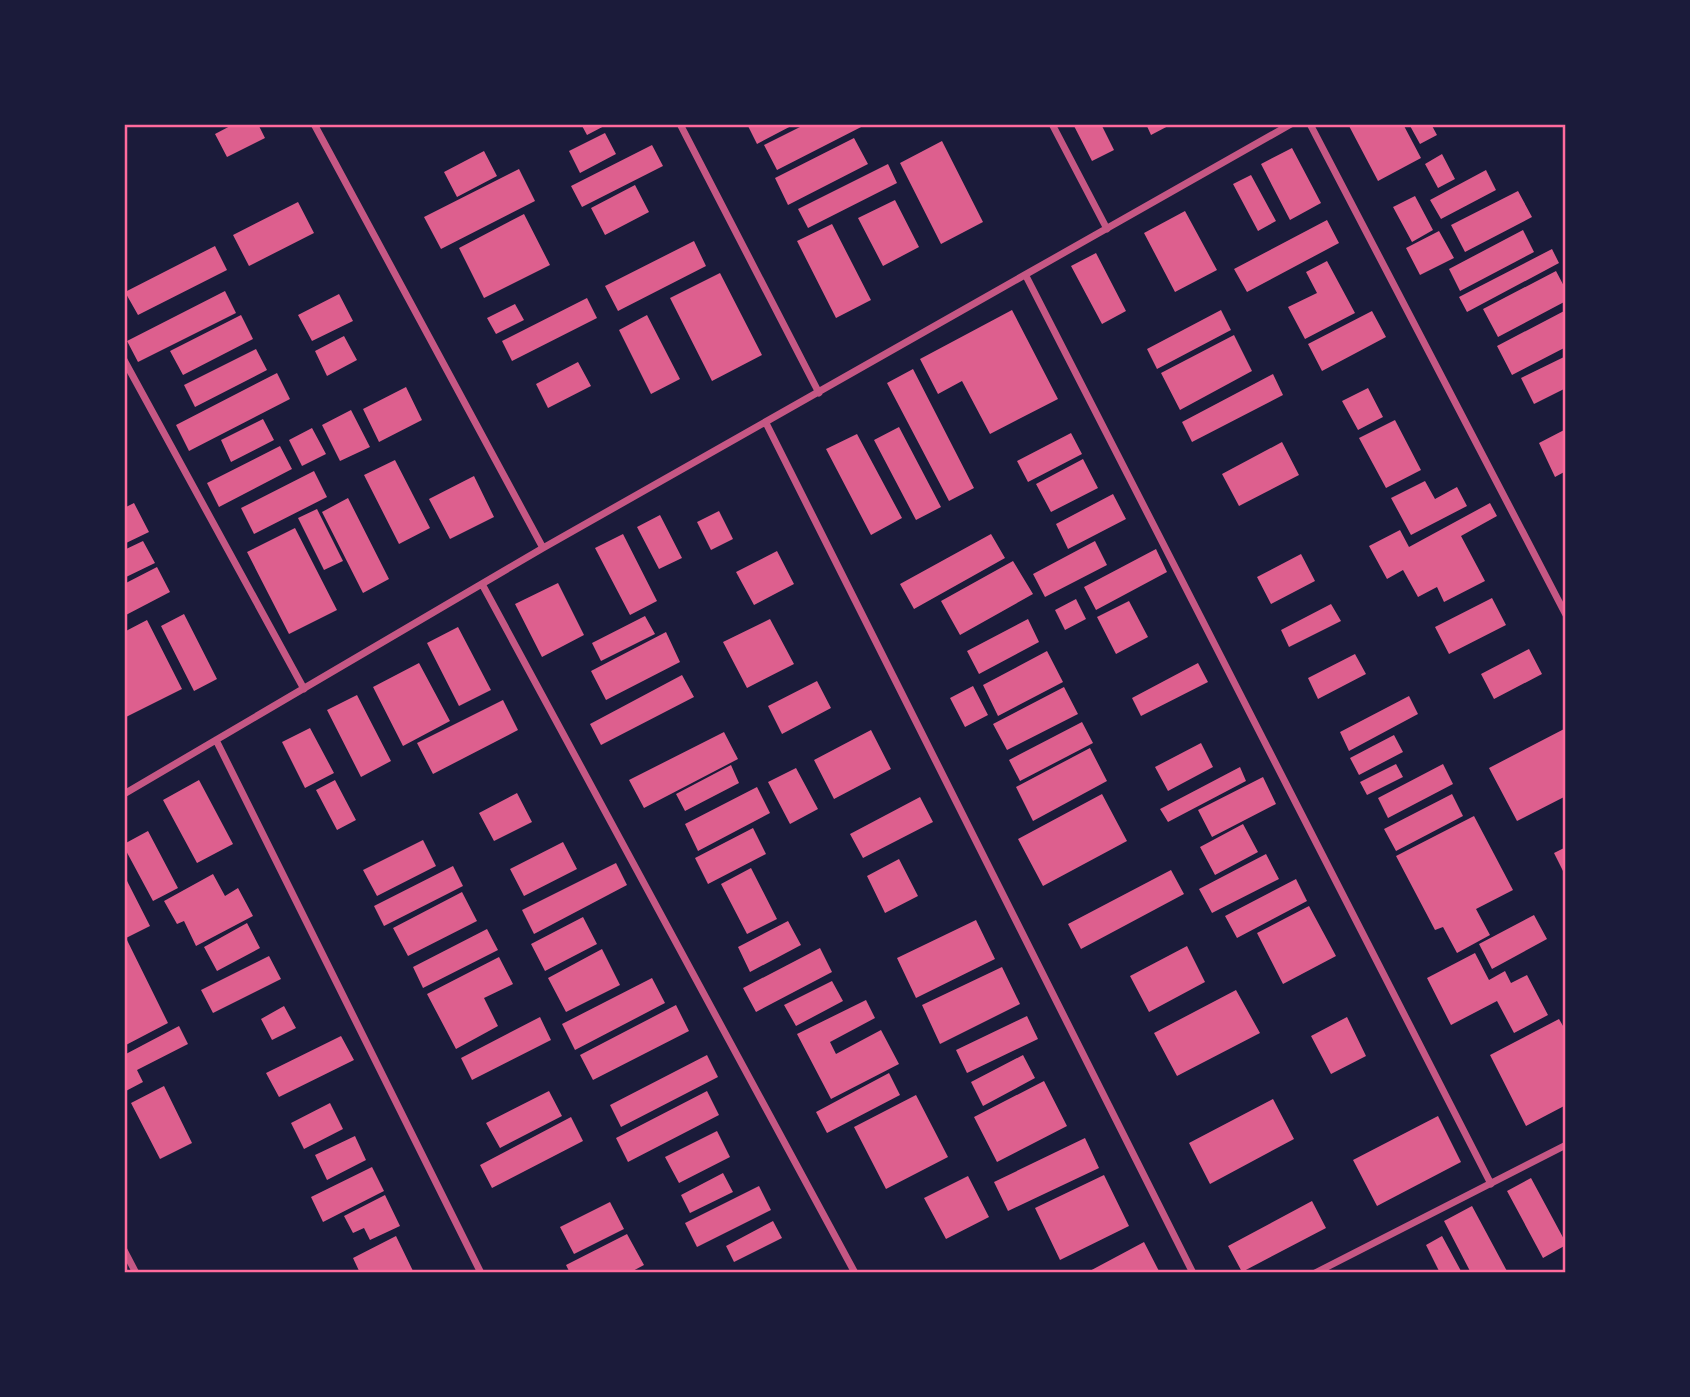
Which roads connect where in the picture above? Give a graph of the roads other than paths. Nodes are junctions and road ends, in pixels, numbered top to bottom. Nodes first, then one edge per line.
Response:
1 (314, 124) edge
2 (680, 124) edge
3 (1052, 124) edge
4 (1290, 124) edge
5 (1310, 124) edge
6 (1107, 229) junction
7 (1026, 276) junction
8 (124, 360) edge
9 (819, 393) junction
10 (766, 423) junction
11 (543, 548) junction
12 (482, 583) junction
13 (1566, 615) edge
14 (303, 689) junction
15 (216, 740) junction
16 (124, 794) edge
17 (1566, 1145) edge
18 (1491, 1184) junction
19 (124, 1250) edge
20 (136, 1273) edge
21 (481, 1273) edge
22 (855, 1273) edge
23 (1193, 1273) edge
24 (1315, 1273) edge

1 - 11 street
2 - 9 street
3 - 6 street
4 - 6 street
5 - 13 street
6 - 7 street
7 - 9 street
7 - 18 street
8 - 14 street
9 - 10 street
10 - 11 street
10 - 23 street
11 - 12 street
12 - 14 street
12 - 22 street
14 - 15 street
15 - 16 street
15 - 21 street
17 - 18 street
18 - 24 street
19 - 20 street

